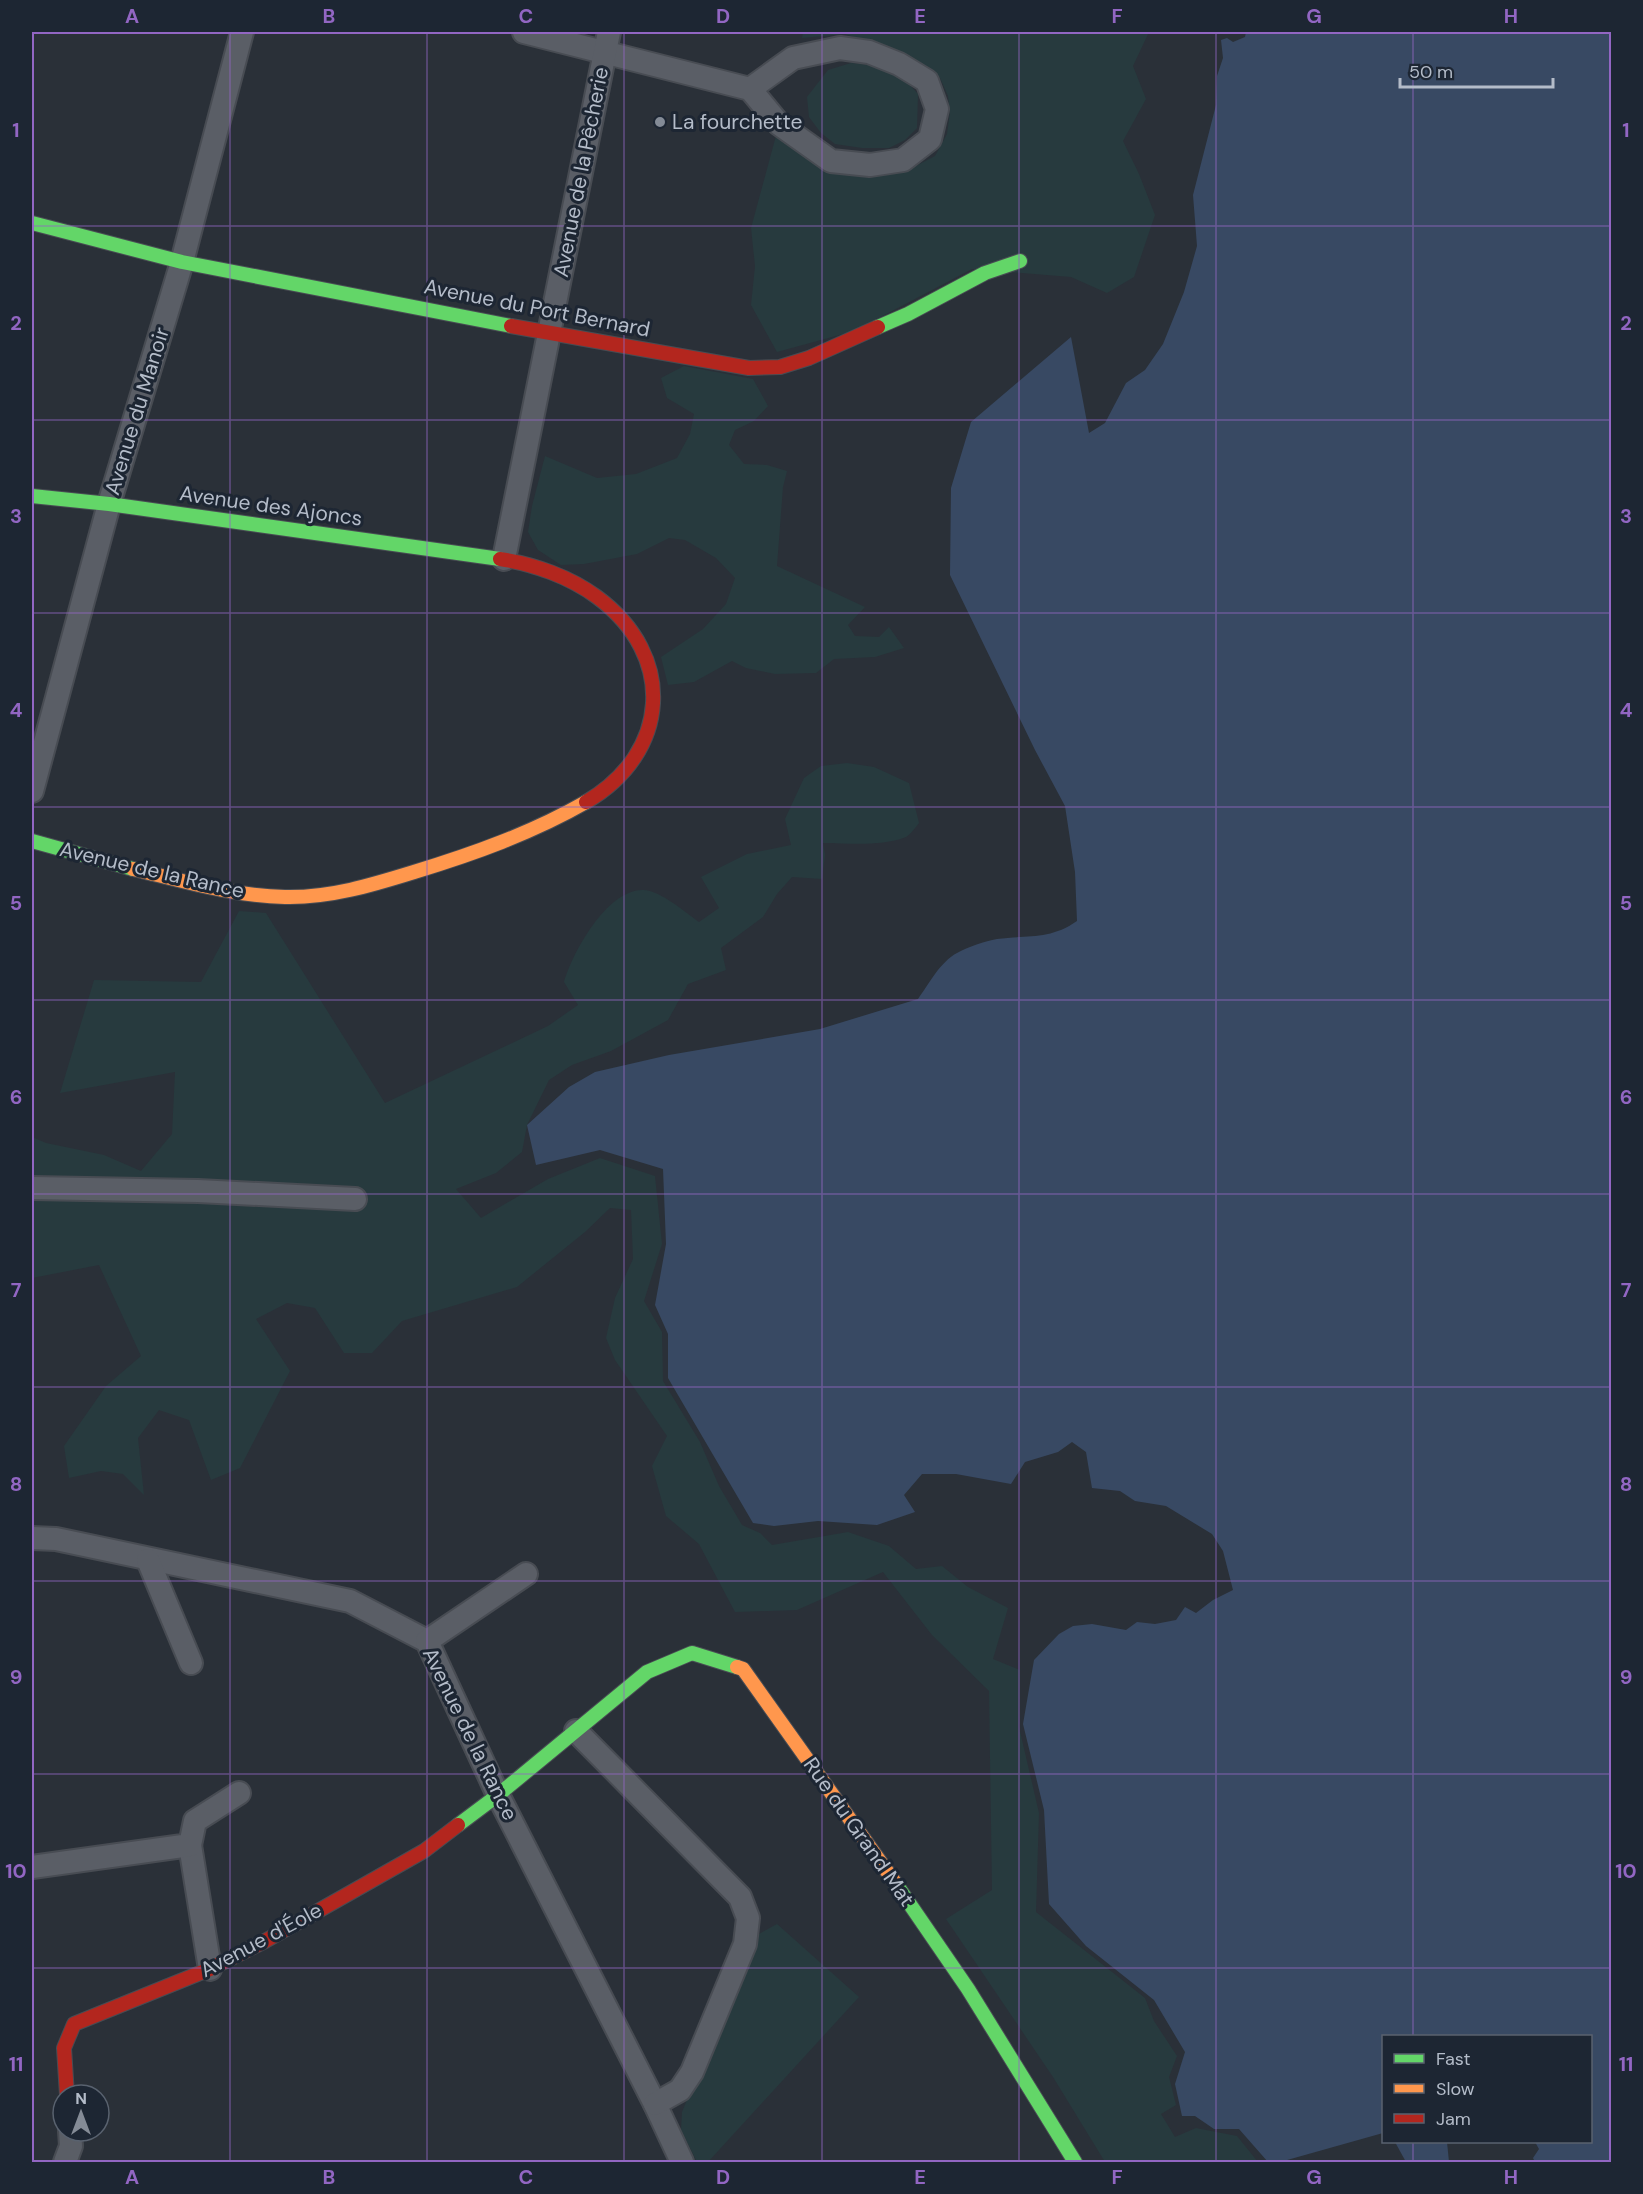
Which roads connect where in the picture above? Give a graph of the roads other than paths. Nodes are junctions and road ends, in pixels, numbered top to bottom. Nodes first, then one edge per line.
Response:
1 (242, 32) edge
2 (524, 32) edge
3 (607, 42) edge
4 (750, 89) junction
5 (32, 223) edge
6 (1020, 261) dead end
7 (182, 262) junction
8 (548, 333) junction
9 (32, 496) edge
10 (109, 504) junction
11 (504, 559) junction
12 (32, 791) edge
13 (32, 841) edge
14 (32, 1188) edge
15 (355, 1199) dead end
16 (32, 1538) edge
17 (148, 1560) junction
18 (526, 1575) dead end
19 (427, 1641) junction
20 (191, 1663) dead end
21 (576, 1731) junction
22 (239, 1793) dead end
23 (498, 1795) junction
24 (190, 1845) junction
25 (32, 1867) edge
26 (210, 1969) junction
27 (66, 2083) edge
28 (655, 2104) junction
29 (71, 2143) edge
30 (64, 2163) edge
31 (682, 2163) edge
32 (1075, 2163) edge

1 - 7 street, Avenue du Manoir
2 - 3 street
3 - 4 street
3 - 8 street, Avenue de la Pêcherie
4 - 4 street
5 - 7 street, Avenue du Port Bernard
6 - 8 street, Avenue du Port Bernard
7 - 8 street, Avenue du Port Bernard
7 - 10 street, Avenue du Manoir
8 - 11 street, Avenue de la Pêcherie
9 - 10 street, Avenue des Ajoncs
10 - 11 street, Avenue des Ajoncs
10 - 12 street, Avenue du Manoir
11 - 13 street, Avenue de la Rance
14 - 15 street
16 - 17 street, Avenue de la Rance
17 - 19 street, Avenue de la Rance
17 - 20 street
18 - 19 street
19 - 23 street, Avenue de la Rance
21 - 23 street, Rue du Grand Mat
21 - 28 street
21 - 32 street, Rue du Grand Mat
22 - 24 street
23 - 26 street, Avenue d'Éole
23 - 28 street, Avenue de la Rance
24 - 25 street
24 - 26 street
26 - 27 street, Avenue d'Éole
28 - 31 street, Avenue de la Rance
29 - 30 street

